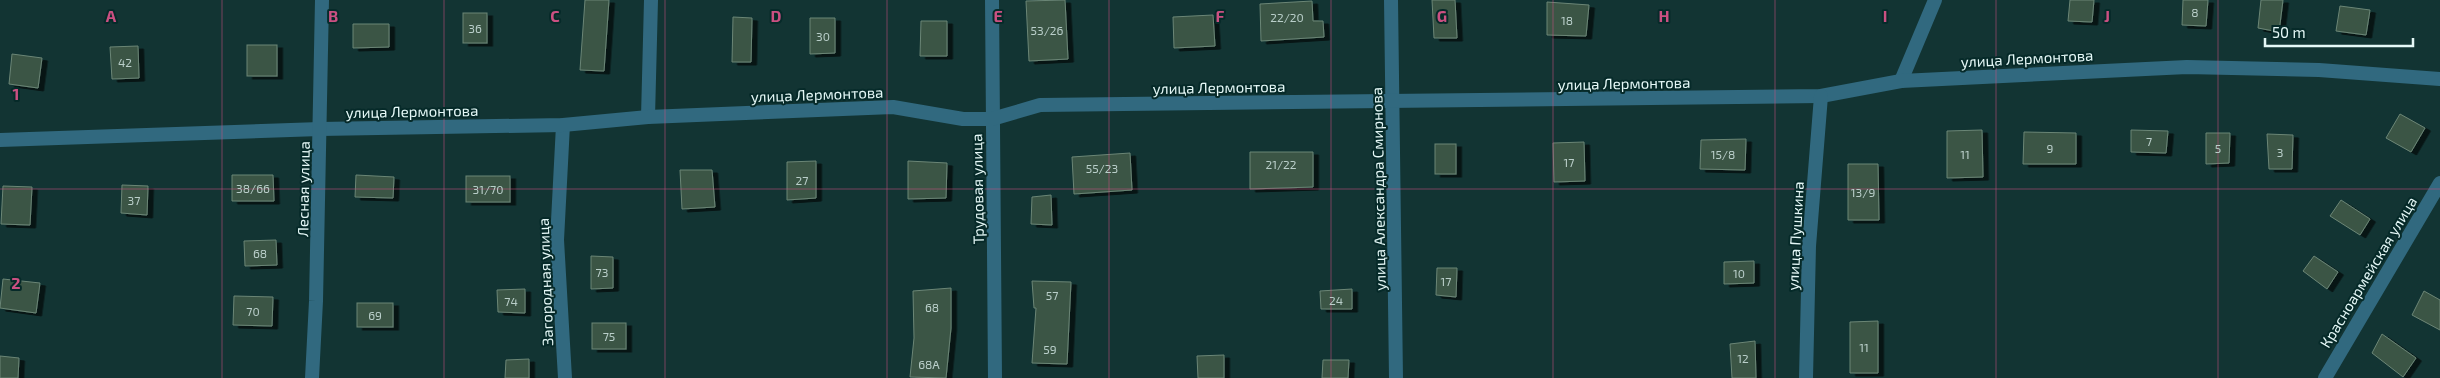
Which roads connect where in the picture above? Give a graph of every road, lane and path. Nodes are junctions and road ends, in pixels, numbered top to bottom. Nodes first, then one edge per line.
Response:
1 (322, 0) edge
2 (651, 0) edge
3 (992, 0) edge
4 (1391, 0) edge
5 (1935, 0) edge
6 (2440, 79) edge
7 (1901, 81) junction
8 (1821, 96) junction
9 (1393, 102) junction
10 (648, 117) junction
11 (992, 119) junction
12 (564, 125) junction
13 (320, 129) junction
14 (0, 140) edge
15 (2440, 183) edge
16 (312, 378) edge
17 (565, 378) edge
18 (995, 378) edge
19 (1396, 378) edge
20 (1806, 378) edge
21 (2325, 378) edge

1 - 13 street, Лесная улица
2 - 10 street
3 - 11 street, Трудовая улица
4 - 9 street, улица Александра Смирнова
5 - 7 street
6 - 7 street, улица Лермонтова
7 - 8 street, улица Лермонтова
8 - 9 street, улица Лермонтова
8 - 20 street, улица Пушкина
9 - 11 street, улица Лермонтова
9 - 19 street, улица Александра Смирнова
10 - 11 street, улица Лермонтова
10 - 12 street, улица Лермонтова
11 - 18 street, Трудовая улица
12 - 13 street, улица Лермонтова
12 - 17 street, Загородная улица
13 - 14 street, улица Лермонтова
13 - 16 street, Лесная улица
15 - 21 street, Красноармейская улица

